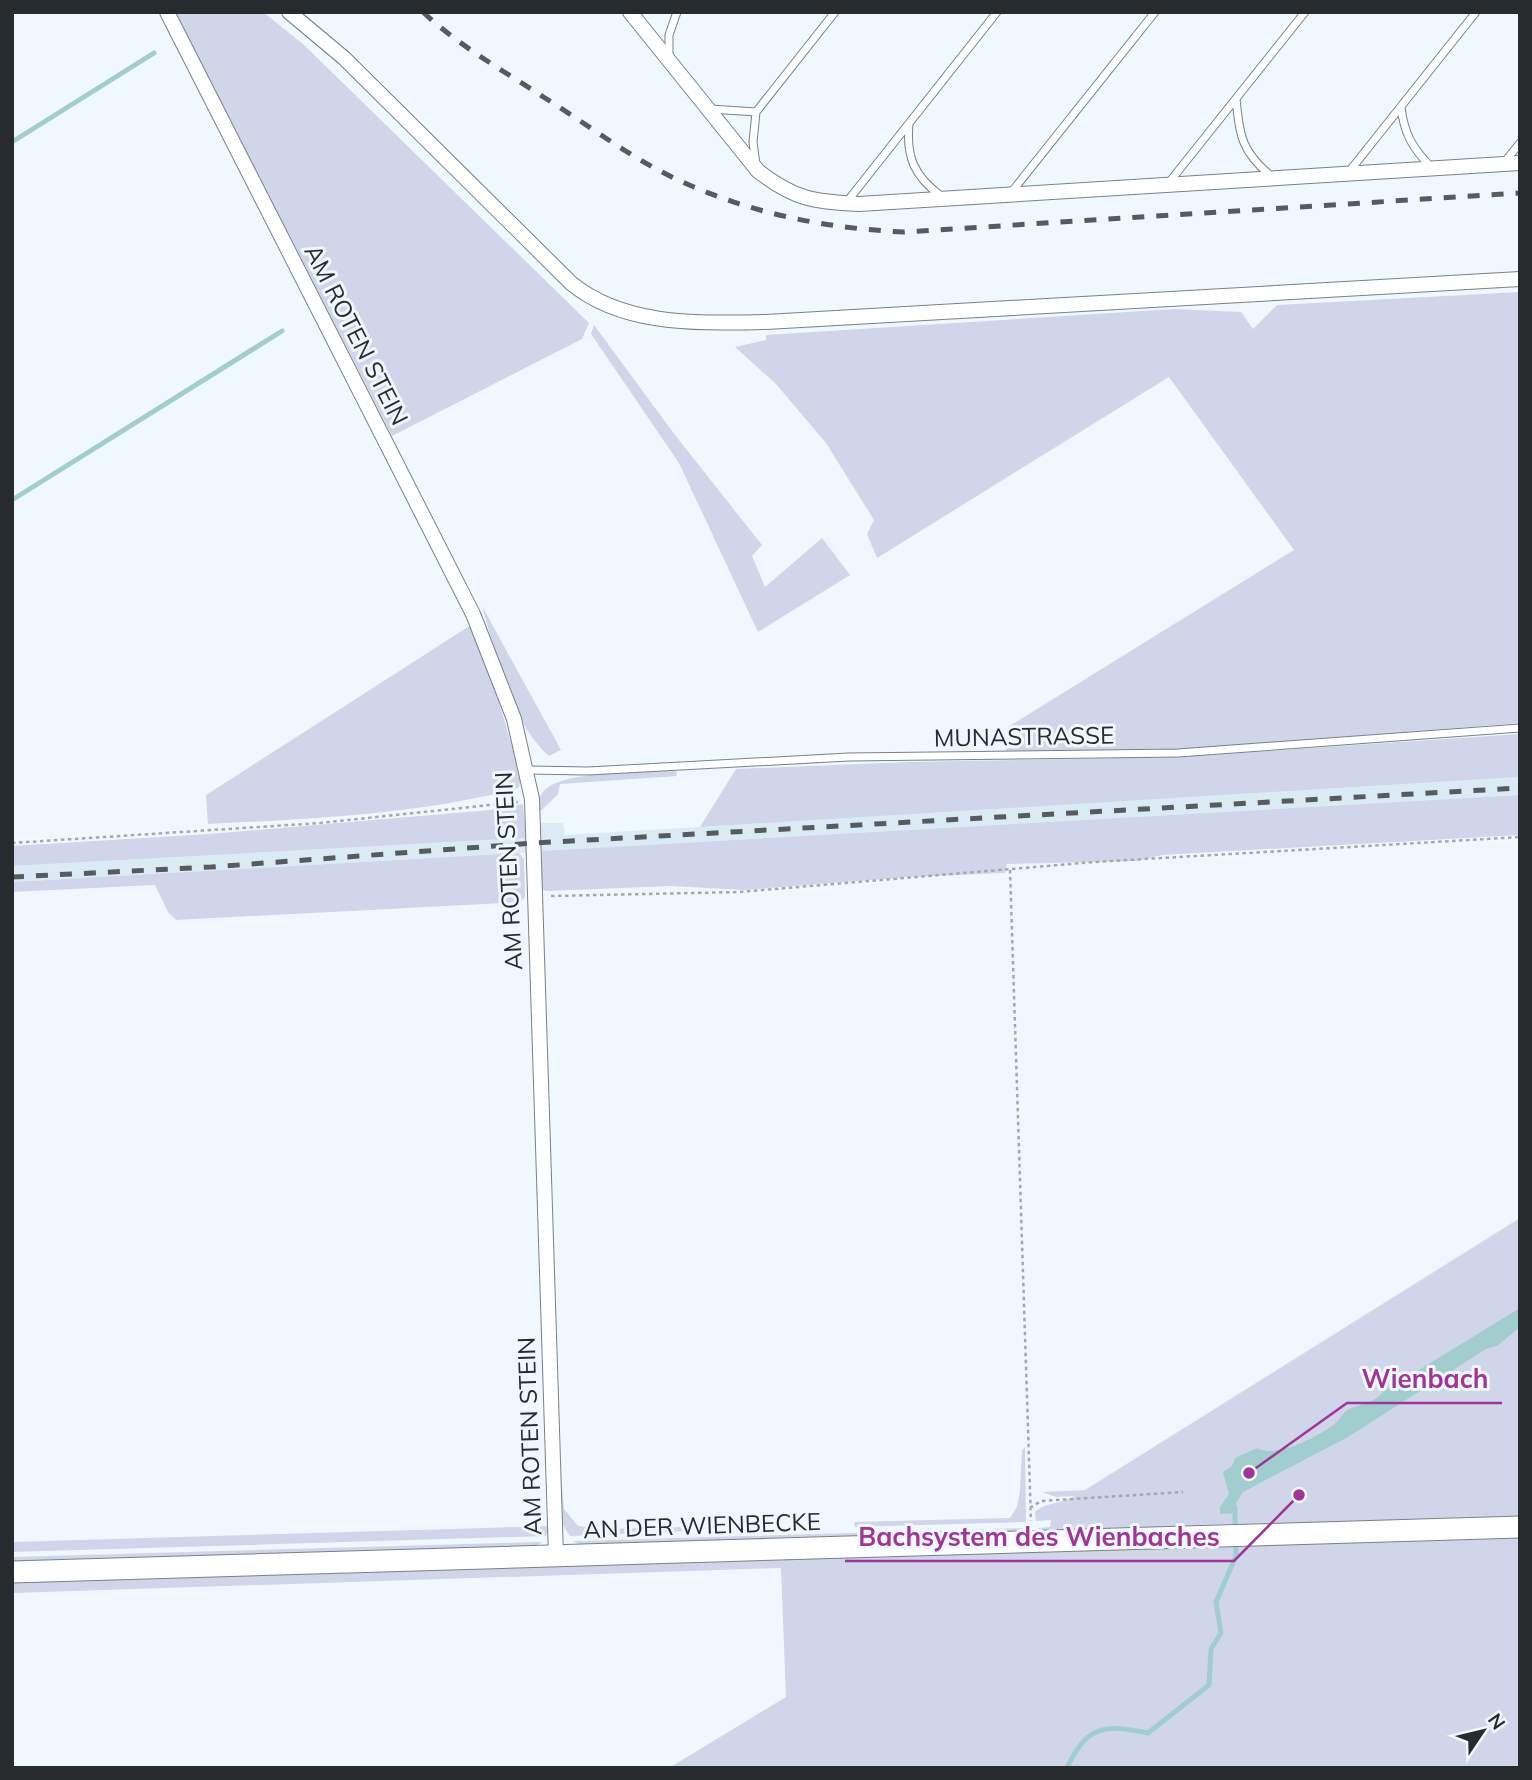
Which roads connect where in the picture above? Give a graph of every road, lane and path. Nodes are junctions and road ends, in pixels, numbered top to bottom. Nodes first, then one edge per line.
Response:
1 (167, 12) edge
2 (289, 12) edge
3 (630, 12) edge
4 (677, 12) edge
5 (835, 12) edge
6 (997, 12) edge
7 (1155, 12) edge
8 (1305, 12) edge
9 (1476, 12) edge
10 (670, 62) junction
11 (1236, 99) junction
12 (1401, 107) junction
13 (705, 108) junction
14 (755, 112) junction
15 (909, 124) junction
16 (1520, 143) edge
17 (1520, 163) edge
18 (1502, 164) junction
19 (1433, 169) junction
20 (758, 172) junction
21 (1348, 174) junction
22 (1275, 178) junction
23 (1166, 185) junction
24 (1009, 195) junction
25 (944, 199) junction
26 (845, 204) junction
27 (1520, 279) edge
28 (1520, 728) edge
29 (528, 770) junction
30 (532, 799) junction
31 (1520, 837) edge
32 (12, 843) edge
33 (1009, 870) junction
34 (534, 896) junction
35 (1183, 1492) dead end
36 (1030, 1508) junction
37 (1520, 1527) edge
38 (1032, 1542) junction
39 (556, 1556) junction
40 (12, 1572) edge

1 - 29 street, AM ROTEN STEIN
2 - 27 street
3 - 10 street
4 - 10 lane
5 - 14 lane
6 - 15 lane
7 - 24 lane
8 - 11 lane
9 - 12 lane
10 - 13 street
11 - 22 lane
11 - 23 lane
12 - 19 lane
12 - 21 lane
13 - 14 lane
13 - 20 street
14 - 20 lane
15 - 25 lane
15 - 26 lane
16 - 18 lane
17 - 18 street
18 - 19 street
19 - 21 street
20 - 26 street
21 - 22 street
22 - 23 street
23 - 24 street
24 - 25 street
25 - 26 street
28 - 29 lane, MUNASTRASSE
29 - 30 street, AM ROTEN STEIN
30 - 32 path
30 - 34 street, AM ROTEN STEIN
31 - 33 path
33 - 34 path
33 - 36 path
34 - 39 street, AM ROTEN STEIN
35 - 36 path
36 - 38 path
37 - 38 street, AN DER WIENBECKE
38 - 39 street, AN DER WIENBECKE
39 - 40 street, AN DER WIENBECKE

